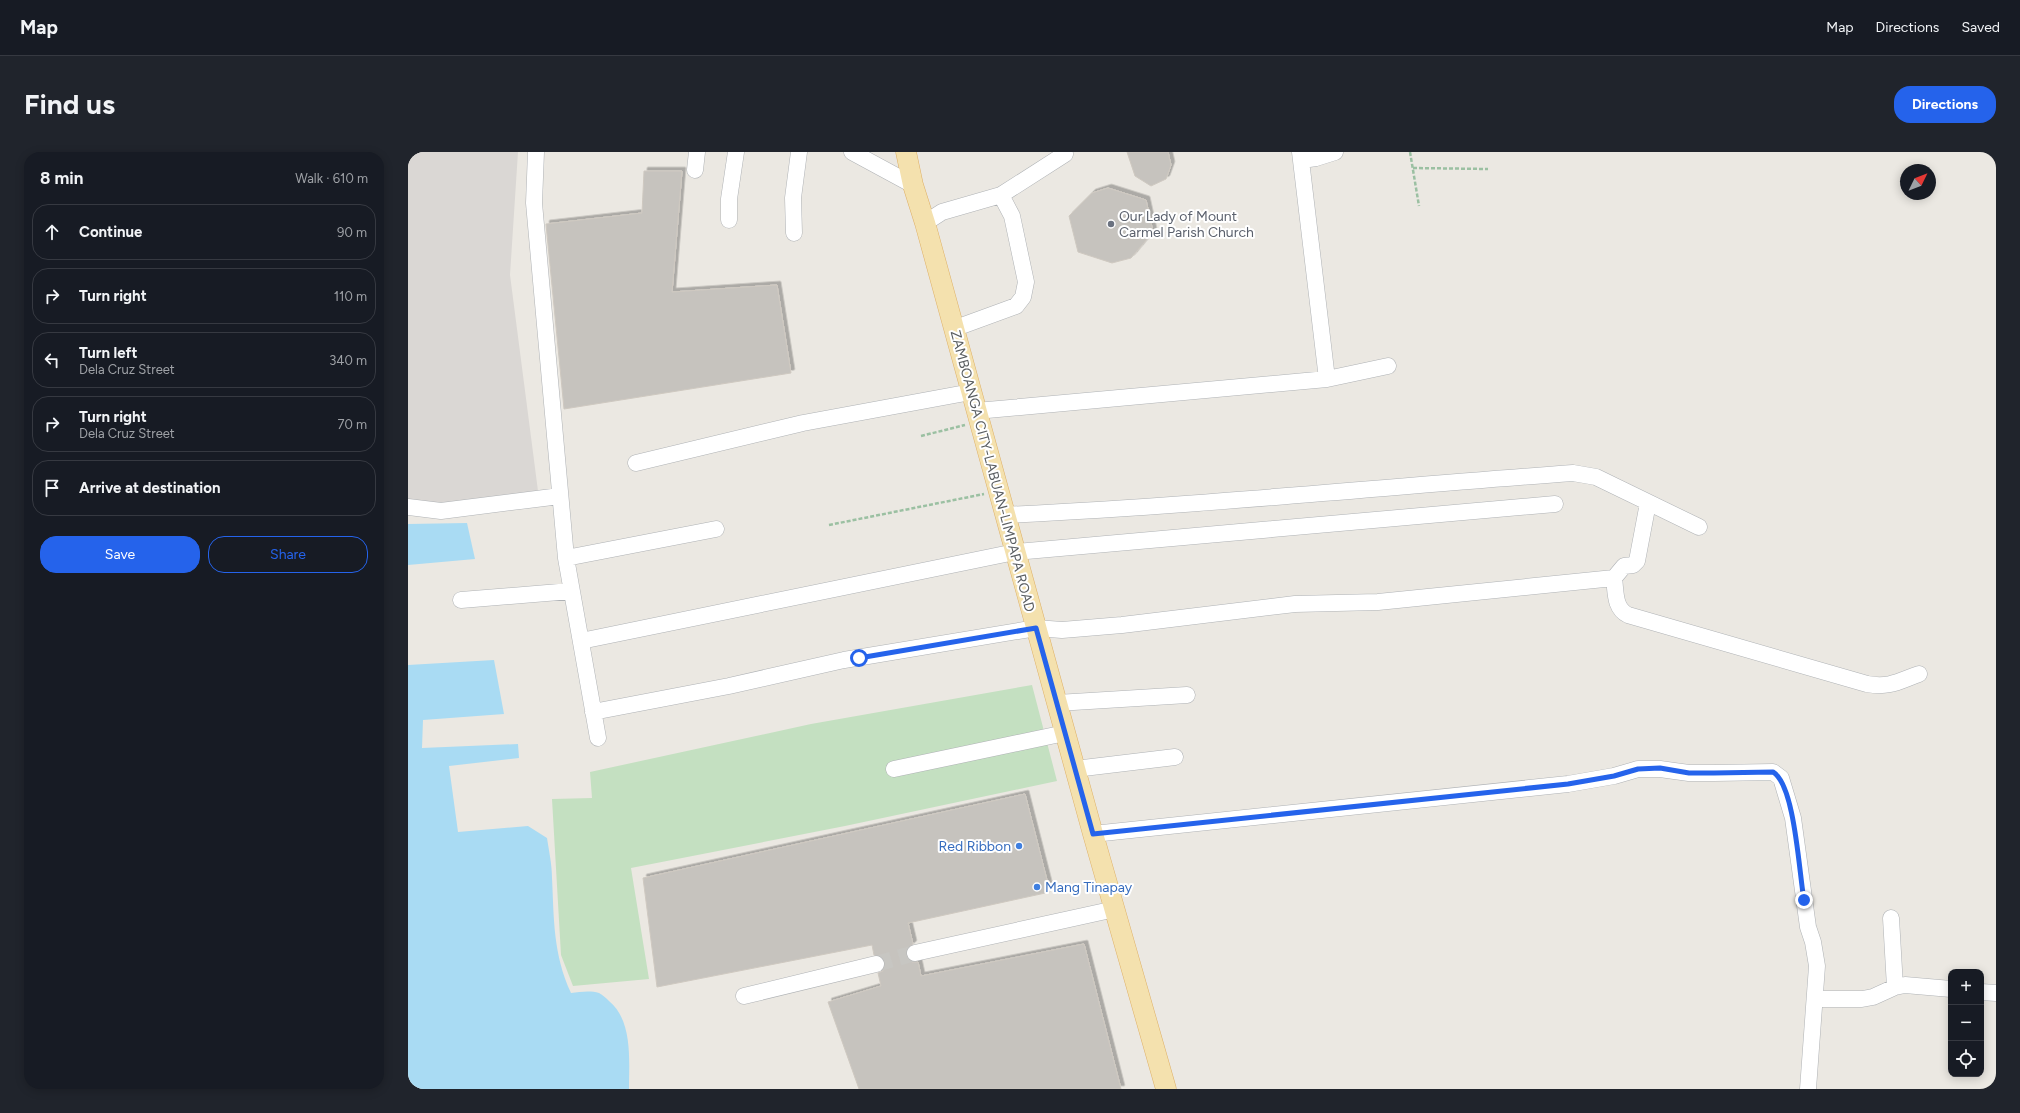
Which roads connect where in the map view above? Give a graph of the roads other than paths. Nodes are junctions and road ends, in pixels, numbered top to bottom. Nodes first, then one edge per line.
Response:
1 (536, 152) edge
2 (697, 152) edge
3 (736, 152) edge
4 (799, 152) edge
5 (852, 152) edge
6 (906, 152) edge
7 (1335, 152) edge
8 (1065, 154) dead end
9 (1301, 156) edge
10 (695, 170) dead end
11 (913, 185) junction
12 (1001, 195) junction
13 (729, 220) dead end
14 (925, 223) junction
15 (794, 233) dead end
16 (954, 329) junction
17 (1388, 366) dead end
18 (1327, 379) junction
19 (971, 392) junction
20 (978, 416) junction
21 (636, 463) dead end
22 (560, 496) junction
23 (1648, 503) junction
24 (1555, 504) dead end
25 (408, 507) edge
26 (1005, 515) junction
27 (1699, 527) dead end
28 (716, 529) dead end
29 (1015, 552) junction
30 (566, 558) junction
31 (1614, 578) junction
32 (571, 591) junction
33 (461, 600) dead end
34 (1036, 628) junction
35 (580, 641) junction
36 (1919, 674) dead end
37 (1187, 695) dead end
38 (1057, 703) junction
39 (593, 712) junction
40 (1065, 733) junction
41 (598, 738) dead end
42 (1175, 757) dead end
43 (894, 769) dead end
44 (1075, 769) junction
45 (1093, 834) junction
46 (1115, 909) junction
47 (1891, 918) dead end
48 (915, 953) tunnel mouth
49 (876, 964) tunnel mouth
50 (1895, 987) junction
51 (1948, 989) edge
52 (1984, 992) edge
53 (1996, 993) edge
54 (744, 996) dead end
55 (1816, 999) junction
56 (1166, 1089) edge
57 (1808, 1089) edge

1 - 22 street
2 - 10 street
3 - 13 street
4 - 15 street
5 - 11 street
6 - 11 main road, ZAMBOANGA CITY-LABUAN-LIMPAPA ROAD
7 - 9 street
8 - 12 street
9 - 18 street
11 - 14 main road, ZAMBOANGA CITY-LABUAN-LIMPAPA ROAD
12 - 14 street
12 - 16 street
14 - 16 main road, ZAMBOANGA CITY-LABUAN-LIMPAPA ROAD
16 - 19 main road, ZAMBOANGA CITY-LABUAN-LIMPAPA ROAD
17 - 18 street
18 - 20 street
19 - 20 main road, ZAMBOANGA CITY-LABUAN-LIMPAPA ROAD
19 - 21 street
20 - 26 main road, ZAMBOANGA CITY-LABUAN-LIMPAPA ROAD
22 - 25 street
22 - 30 street
23 - 26 street
23 - 27 street
23 - 31 street
24 - 29 street
26 - 29 main road, ZAMBOANGA CITY-LABUAN-LIMPAPA ROAD
28 - 30 street
29 - 34 main road, ZAMBOANGA CITY-LABUAN-LIMPAPA ROAD
29 - 35 street
30 - 32 street
31 - 34 street
31 - 36 street
32 - 33 street
32 - 35 street
34 - 38 main road, ZAMBOANGA CITY-LABUAN-LIMPAPA ROAD
34 - 39 street
35 - 39 street
37 - 38 street
38 - 40 main road, ZAMBOANGA CITY-LABUAN-LIMPAPA ROAD
39 - 41 street
40 - 43 street
40 - 44 main road, ZAMBOANGA CITY-LABUAN-LIMPAPA ROAD
42 - 44 street
44 - 45 main road, ZAMBOANGA CITY-LABUAN-LIMPAPA ROAD
45 - 46 main road, ZAMBOANGA CITY-LABUAN-LIMPAPA ROAD
45 - 55 street
46 - 48 street
46 - 56 main road, ZAMBOANGA CITY-LABUAN-LIMPAPA ROAD
47 - 50 street
49 - 54 street
50 - 51 street
50 - 55 street
52 - 53 street
55 - 57 street

